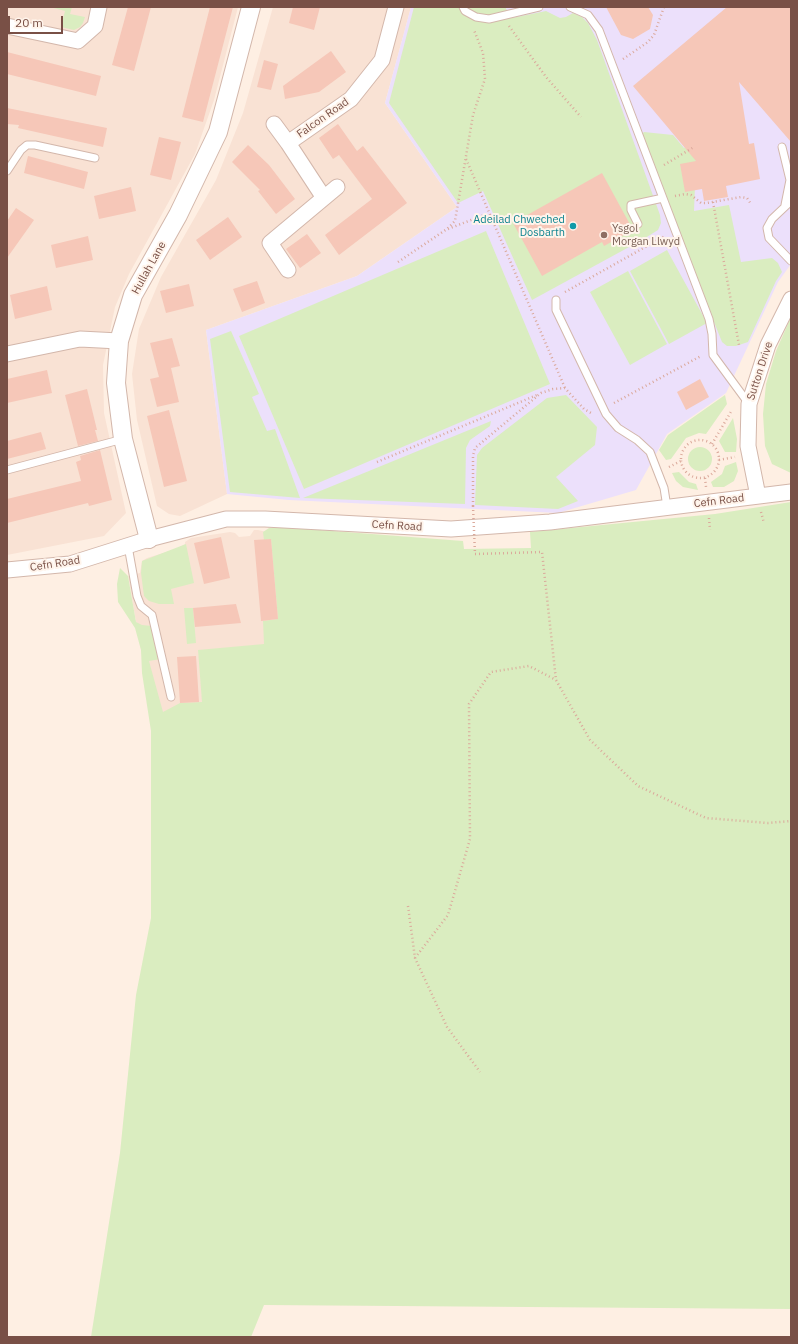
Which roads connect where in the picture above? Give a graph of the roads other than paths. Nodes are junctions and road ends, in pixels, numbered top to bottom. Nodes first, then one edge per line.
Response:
1 (99, 7) edge
2 (251, 7) edge
3 (396, 7) edge
4 (539, 7) edge
5 (570, 7) edge
6 (464, 9) edge
7 (7, 26) edge
8 (274, 124) dead end
9 (288, 142) junction
10 (782, 147) dead end
11 (95, 158) dead end
12 (7, 171) edge
13 (337, 188) dead end
14 (324, 198) junction
15 (663, 198) junction
16 (791, 201) edge
17 (785, 207) junction
18 (638, 224) dead end
19 (791, 261) edge
20 (288, 270) dead end
21 (791, 299) edge
22 (556, 300) road end
23 (119, 341) junction
24 (7, 354) edge
25 (745, 399) junction
26 (123, 439) junction
27 (7, 470) edge
28 (791, 492) edge
29 (758, 496) junction
30 (667, 507) junction
31 (149, 539) junction
32 (128, 546) junction
33 (7, 570) edge
34 (171, 697) dead end

1 - 7 street
2 - 23 street, Hullah Lane
3 - 9 street, Falcon Road
4 - 6 lane
5 - 15 lane
8 - 9 street, Falcon Road
9 - 14 street, Falcon Road
10 - 17 lane
11 - 12 lane
13 - 14 street
14 - 20 street
15 - 18 lane
15 - 25 lane
16 - 17 lane
17 - 19 lane
21 - 25 street, Sutton Drive
22 - 30 lane
23 - 24 street
23 - 26 street, Hullah Lane
25 - 29 street, Sutton Drive
26 - 27 lane
26 - 31 street, Hullah Lane
28 - 29 street, Cefn Road
29 - 30 street, Cefn Road
30 - 31 street, Cefn Road
31 - 32 street, Cefn Road
32 - 33 street, Cefn Road
32 - 34 lane

